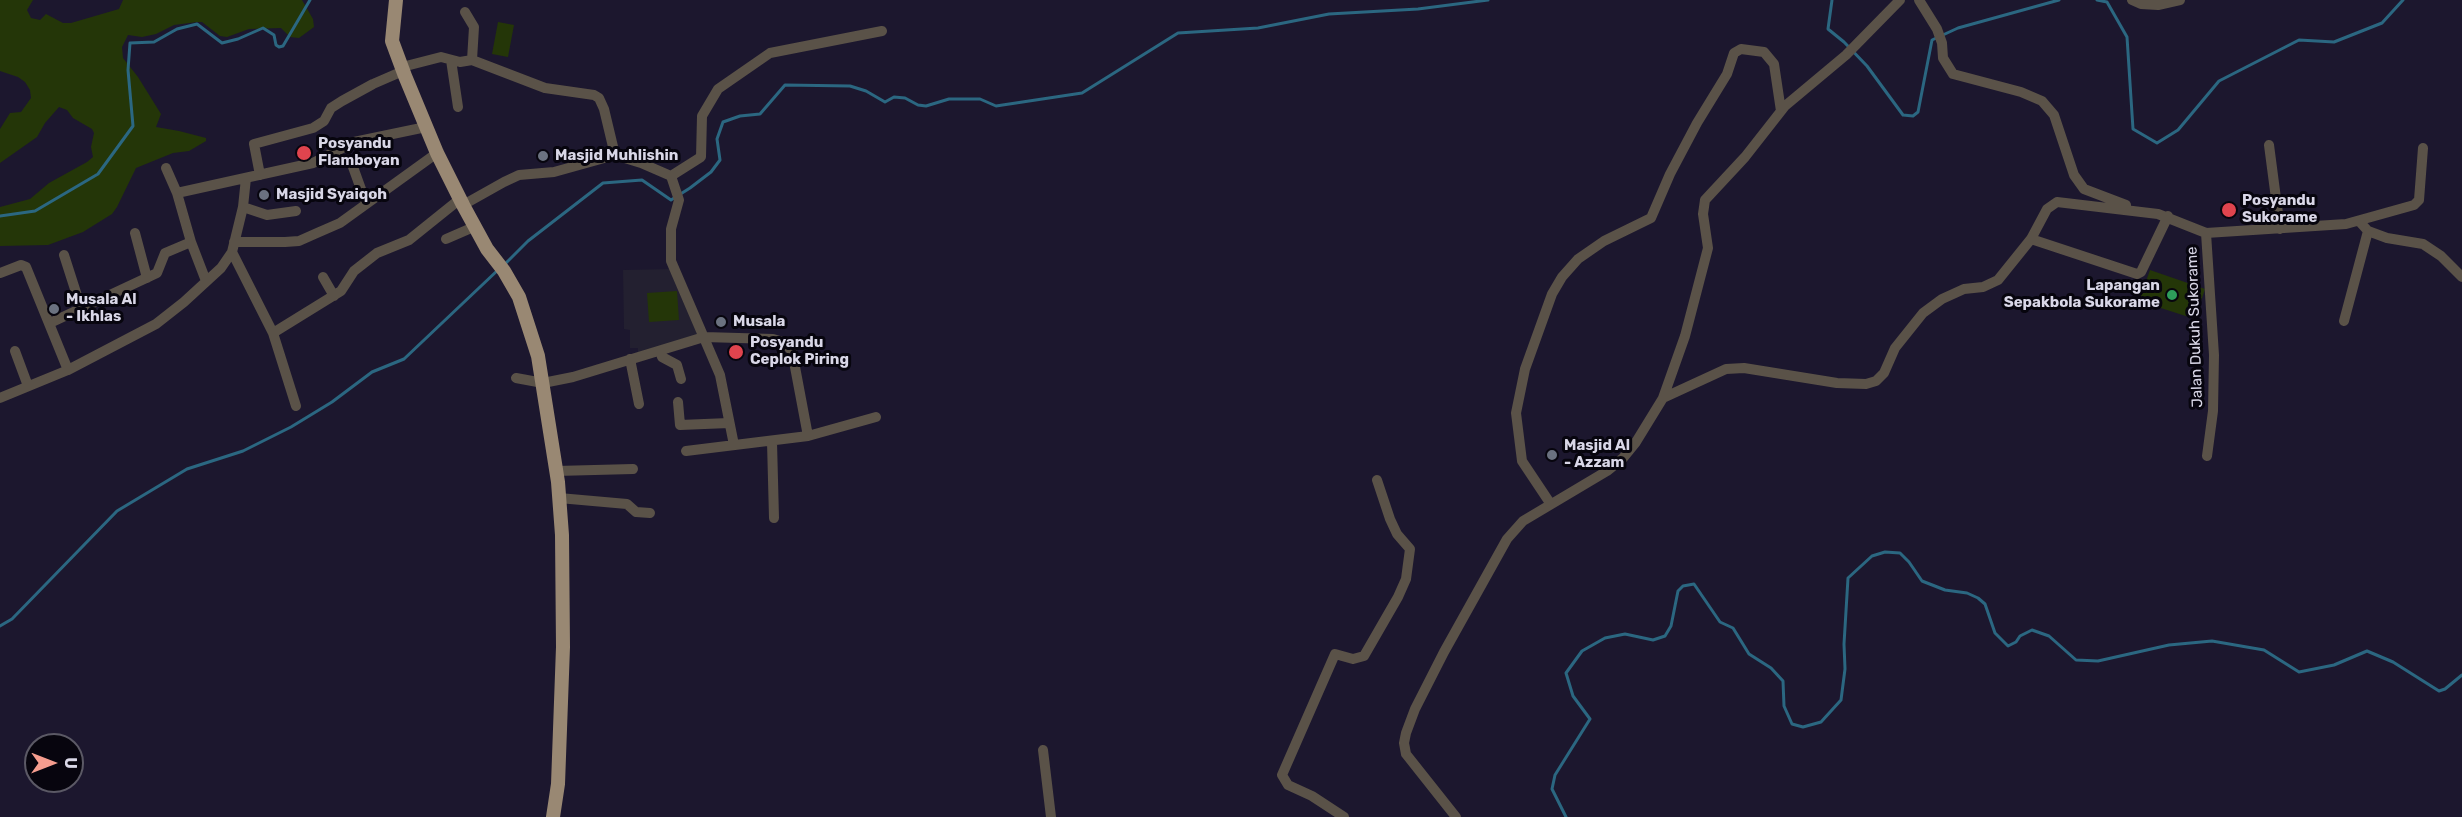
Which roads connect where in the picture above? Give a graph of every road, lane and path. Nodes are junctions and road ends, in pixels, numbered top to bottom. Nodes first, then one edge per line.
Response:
1 (396, 0) edge
2 (1900, 0) edge
3 (1920, 0) edge
4 (2132, 0) edge
5 (2180, 0) edge
6 (2158, 2) edge
7 (465, 12) dead end
8 (882, 31) dead end
9 (451, 60) junction
10 (472, 60) junction
11 (403, 69) junction
12 (458, 107) dead end
13 (1781, 111) junction
14 (426, 127) junction
15 (2269, 145) dead end
16 (2423, 148) dead end
17 (437, 153) junction
18 (615, 155) junction
19 (353, 167) dead end
20 (166, 168) dead end
21 (260, 175) junction
22 (671, 176) junction
23 (246, 178) junction
24 (177, 193) junction
25 (462, 202) junction
26 (366, 203) junction
27 (243, 207) junction
28 (296, 211) dead end
29 (2163, 215) junction
30 (2359, 221) junction
31 (476, 226) junction
32 (2280, 229) junction
33 (2368, 231) junction
34 (135, 233) dead end
35 (2206, 233) junction
36 (446, 239) dead end
37 (2031, 239) junction
38 (191, 242) junction
39 (233, 247) junction
40 (64, 255) dead end
41 (0, 273) edge
42 (323, 277) dead end
43 (2462, 277) edge
44 (147, 278) junction
45 (206, 281) junction
46 (334, 296) junction
47 (81, 308) junction
48 (2344, 321) dead end
49 (50, 323) junction
50 (273, 333) junction
51 (704, 337) junction
52 (15, 351) dead end
53 (660, 351) junction
54 (630, 359) junction
55 (68, 370) junction
56 (516, 378) dead end
57 (681, 379) dead end
58 (543, 383) junction
59 (28, 386) junction
60 (0, 398) edge
61 (1663, 398) junction
62 (678, 402) dead end
63 (639, 404) dead end
64 (296, 406) dead end
65 (876, 417) dead end
66 (729, 423) junction
67 (808, 436) junction
68 (772, 442) junction
69 (734, 445) junction
70 (686, 451) dead end
71 (2207, 456) dead end
72 (633, 469) dead end
73 (556, 471) junction
74 (1377, 480) dead end
75 (559, 498) junction
76 (1550, 503) junction
77 (650, 513) dead end
78 (774, 518) dead end
79 (1043, 750) dead end
80 (553, 817) edge
81 (1051, 817) edge
82 (1344, 817) edge
83 (1456, 817) edge

1 - 11 main road
2 - 13 street
3 - 29 street, Jalan Dukuh Sukorame
4 - 6 street
5 - 6 street
7 - 10 street
8 - 22 street
9 - 10 street
9 - 11 street
9 - 12 street
10 - 18 street
11 - 14 main road
11 - 21 street
13 - 61 street
13 - 76 street
14 - 17 main road
14 - 21 street
15 - 32 street
16 - 30 street, Jalan Dukuh Sukorame
17 - 25 main road
17 - 26 street
18 - 22 street
18 - 25 street
19 - 26 street
20 - 24 street
21 - 23 street
22 - 51 street
23 - 24 street
23 - 27 street
24 - 38 street
25 - 31 main road
25 - 46 street
26 - 39 street
27 - 28 street
27 - 39 street
29 - 35 street, Jalan Dukuh Sukorame
29 - 37 street, Jalan Dukuh Sukorame
29 - 37 street
30 - 32 street, Jalan Dukuh Sukorame
30 - 33 street
31 - 36 street
31 - 58 main road
32 - 35 street, Jalan Dukuh Sukorame
33 - 43 street
33 - 48 street
34 - 44 street
35 - 71 street, Jalan Dukuh Sukorame
37 - 61 street, Jalan Dukuh Sukorame
38 - 44 street
38 - 45 street
39 - 45 street
39 - 50 street
40 - 47 street
41 - 49 street
42 - 46 street
44 - 47 street
45 - 55 street
46 - 50 street
47 - 49 street
49 - 55 street
50 - 64 street
51 - 53 street
51 - 66 street
51 - 67 street
52 - 59 street
53 - 54 street
53 - 57 street
54 - 58 street
54 - 63 street
55 - 59 street
56 - 58 street
58 - 73 main road
59 - 60 street
61 - 76 street
62 - 66 street
65 - 67 street
66 - 69 street
67 - 68 street
68 - 69 street
68 - 78 street
69 - 70 street
72 - 73 street
73 - 75 main road
74 - 82 street
75 - 77 street
75 - 80 main road
76 - 83 street
79 - 81 street

